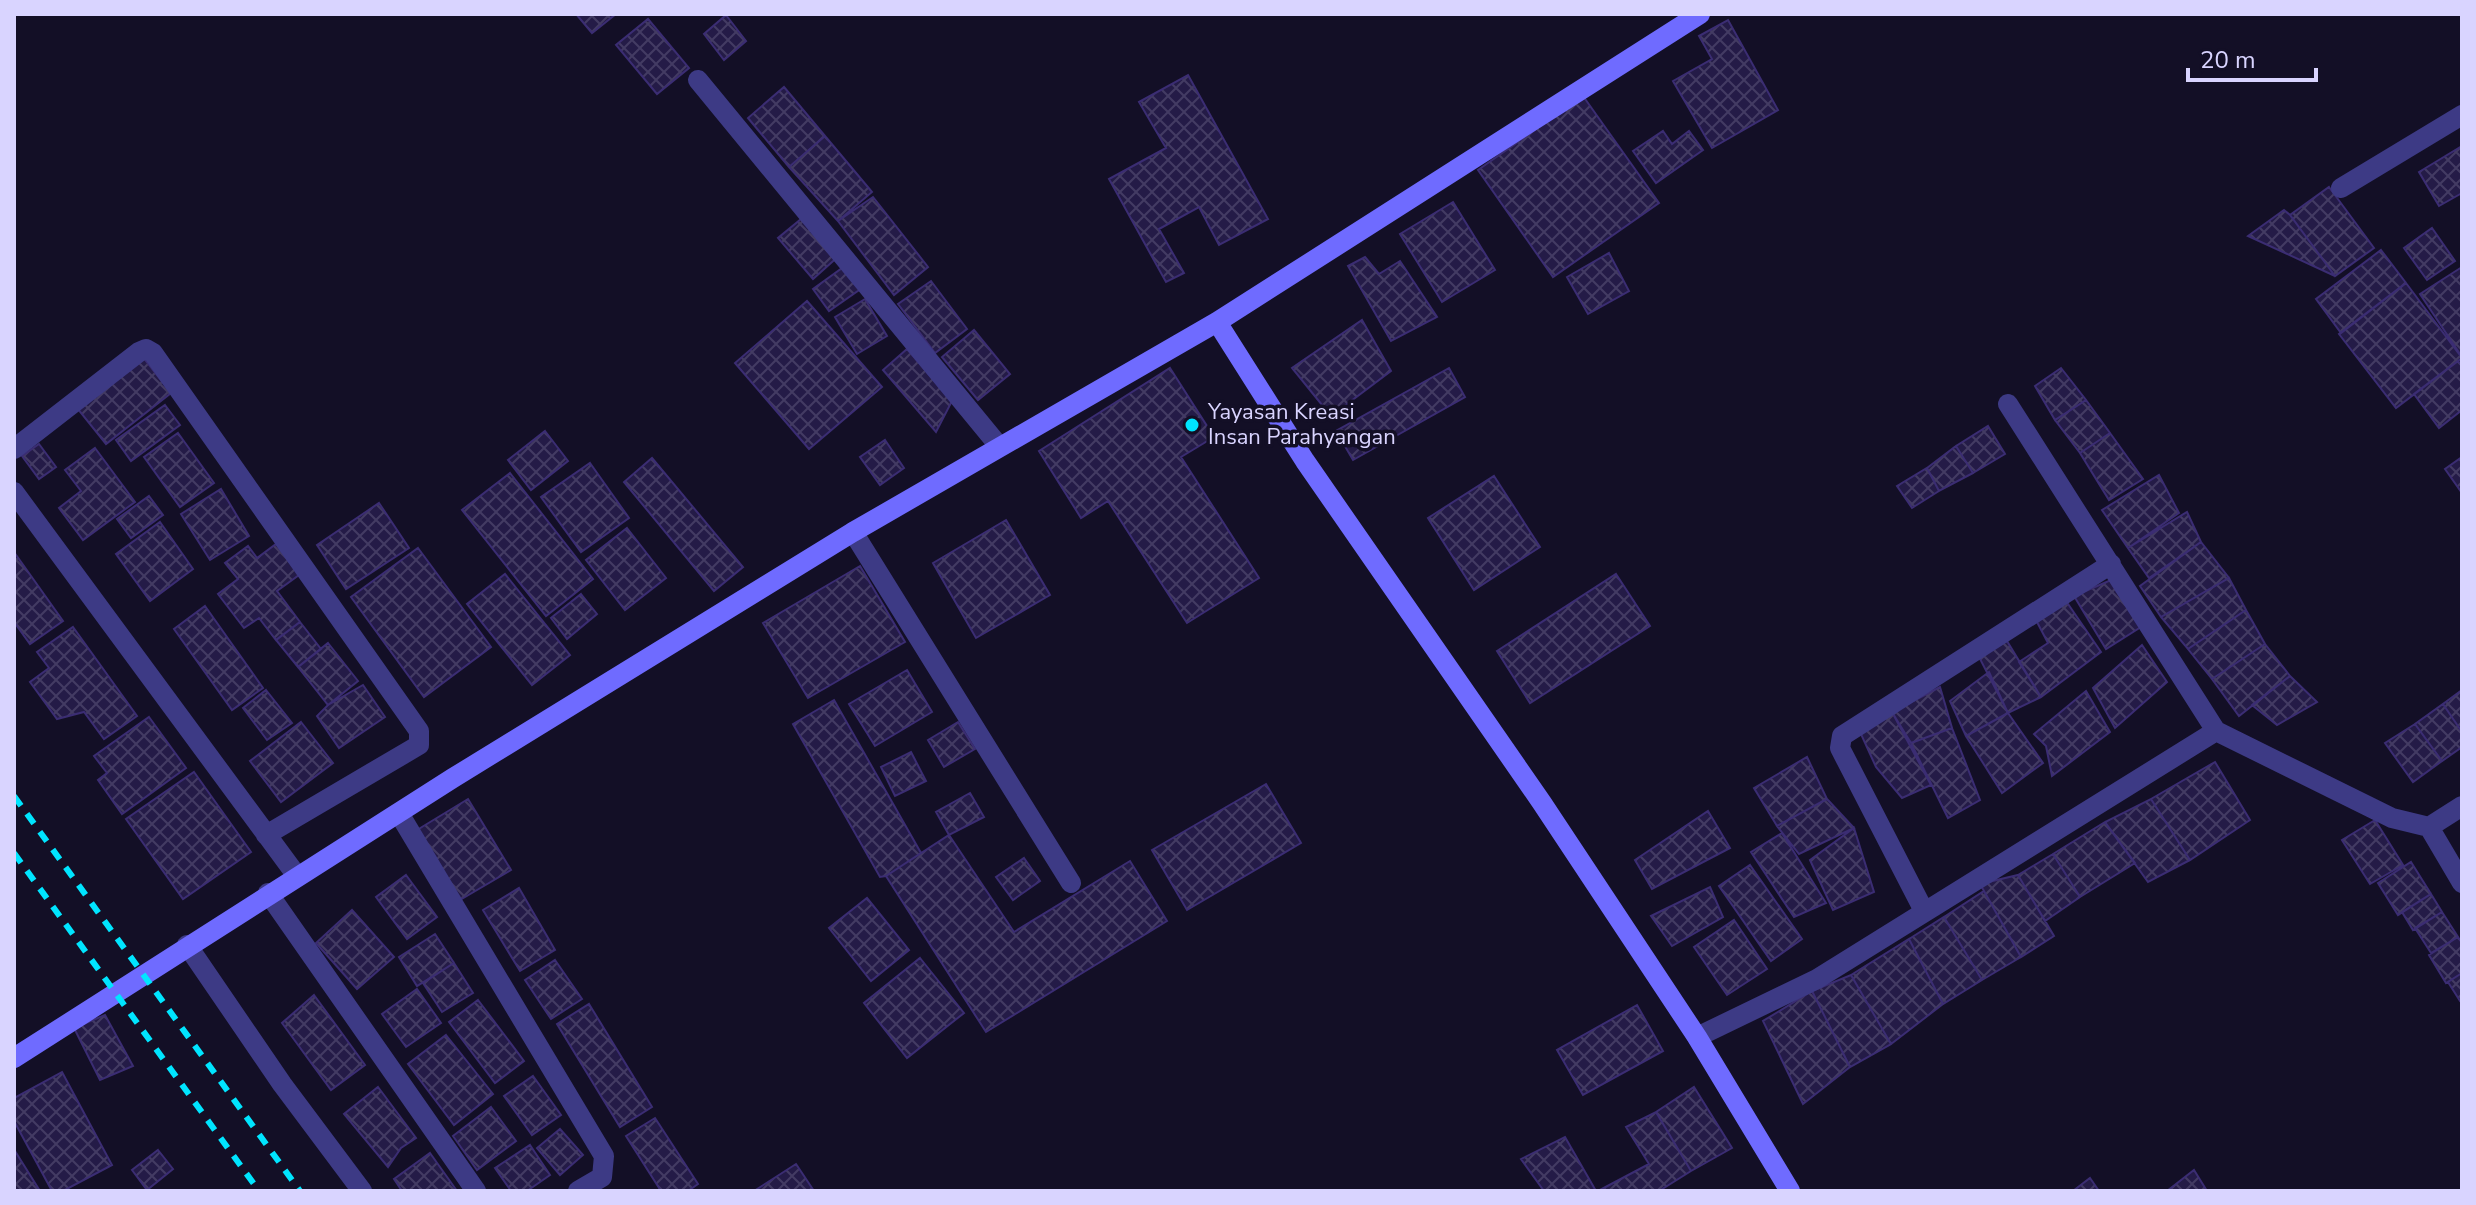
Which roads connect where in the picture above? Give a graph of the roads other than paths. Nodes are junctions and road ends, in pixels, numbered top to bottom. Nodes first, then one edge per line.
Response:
1 (1700, 14) edge
2 (698, 80) dead end
3 (2462, 115) edge
4 (2341, 188) dead end
5 (1217, 322) junction
6 (2008, 404) dead end
7 (999, 446) junction
8 (14, 449) edge
9 (14, 492) edge
10 (853, 532) junction
11 (2111, 564) junction
12 (2216, 731) junction
13 (2462, 806) edge
14 (400, 815) junction
15 (2429, 827) junction
16 (266, 835) junction
17 (297, 876) junction
18 (1071, 883) dead end
19 (2462, 883) edge
20 (268, 893) junction
21 (1924, 911) junction
22 (187, 945) junction
23 (1697, 1037) junction
24 (14, 1058) edge
25 (362, 1191) edge
26 (476, 1191) edge
27 (578, 1191) edge
28 (1790, 1191) edge

1 - 5 street
2 - 7 street
3 - 4 street
5 - 7 street
5 - 23 street
6 - 11 street
7 - 10 street
8 - 16 street
9 - 16 street
10 - 14 street
10 - 18 street
11 - 12 street
11 - 21 street
12 - 15 street
12 - 21 street
13 - 15 street
14 - 17 street
14 - 27 street
15 - 19 street
16 - 17 street
17 - 20 street
20 - 22 street
20 - 26 street
21 - 23 street
22 - 24 street
22 - 25 street
23 - 28 street

